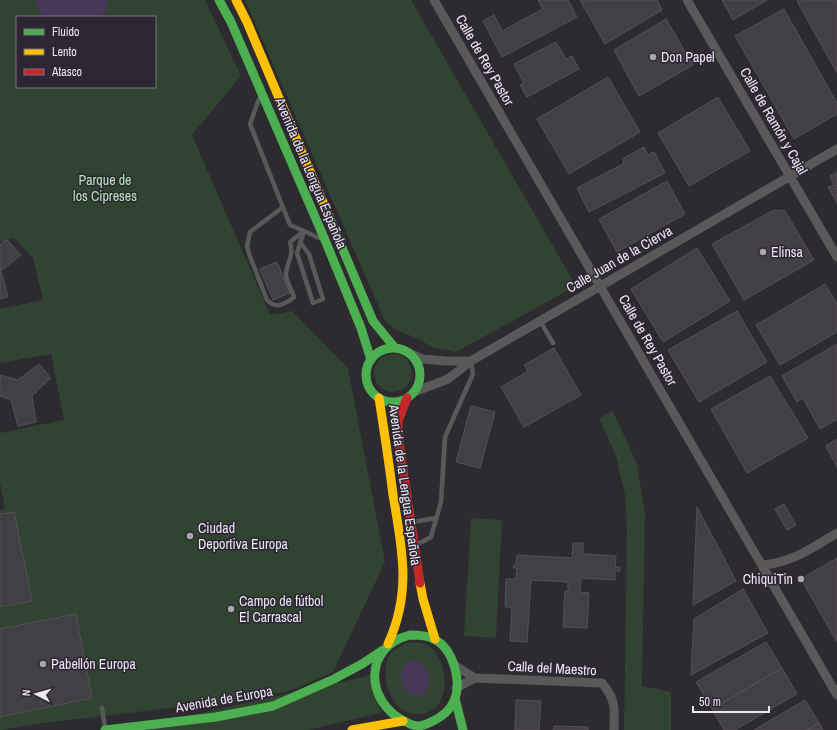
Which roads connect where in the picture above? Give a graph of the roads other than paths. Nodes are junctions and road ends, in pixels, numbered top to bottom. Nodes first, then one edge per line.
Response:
1 (219, 0) edge
2 (236, 0) edge
3 (434, 0) edge
4 (687, 0) edge
5 (261, 92) junction
6 (837, 149) edge
7 (790, 176) junction
8 (283, 207) junction
9 (304, 231) junction
10 (324, 240) junction
11 (300, 242) junction
12 (837, 256) edge
13 (600, 286) junction
14 (540, 321) junction
15 (553, 343) dead end
16 (395, 348) junction
17 (406, 351) junction
18 (371, 360) junction
19 (471, 361) junction
20 (411, 395) junction
21 (379, 398) junction
22 (436, 518) junction
23 (411, 522) junction
24 (837, 533) edge
25 (416, 545) junction
26 (762, 565) junction
27 (435, 639) junction
28 (386, 647) junction
29 (453, 664) junction
30 (475, 678) junction
31 (456, 688) junction
32 (837, 695) edge
33 (455, 698) junction
34 (102, 708) dead end
35 (403, 721) junction
36 (422, 728) edge
37 (105, 730) edge
38 (352, 730) edge
39 (463, 730) edge
40 (614, 730) edge

1 - 5 main road, Avenida de la Lengua Española
2 - 16 main road, Avenida de la Lengua Española
3 - 13 street, Calle de Rey Pastor
4 - 7 street, Calle de Ramón y Cajal
5 - 8 lane
5 - 10 main road, Avenida de la Lengua Española
6 - 7 street, Calle Juan de la Cierva
7 - 12 street, Calle de Ramón y Cajal
7 - 13 street, Calle Juan de la Cierva
8 - 9 lane
8 - 9 lane
9 - 10 lane
9 - 11 lane
10 - 18 main road, Avenida de la Lengua Española
11 - 11 lane
13 - 14 street, Calle Juan de la Cierva
13 - 26 street, Calle de Rey Pastor
14 - 15 lane
14 - 19 street, Calle Juan de la Cierva
16 - 17 main road
16 - 18 main road
17 - 19 street
17 - 20 main road
18 - 21 main road
19 - 20 street, Calle Juan de la Cierva
19 - 22 lane
20 - 21 main road
20 - 23 main road, Avenida de la Lengua Española
21 - 28 main road, Avenida de la Lengua Española
22 - 23 lane
22 - 25 lane
23 - 25 main road, Avenida de la Lengua Española
24 - 26 street
25 - 27 main road, Avenida de la Lengua Española
26 - 32 street, Calle de Rey Pastor
27 - 28 main road
27 - 29 main road
28 - 35 main road
28 - 37 main road, Avenida de Europa
29 - 30 street, Calle del Maestro
29 - 31 main road
30 - 31 street
30 - 40 street, Calle del Maestro
31 - 33 main road
33 - 36 main road
33 - 39 main road
34 - 37 lane
35 - 36 main road
35 - 38 main road

